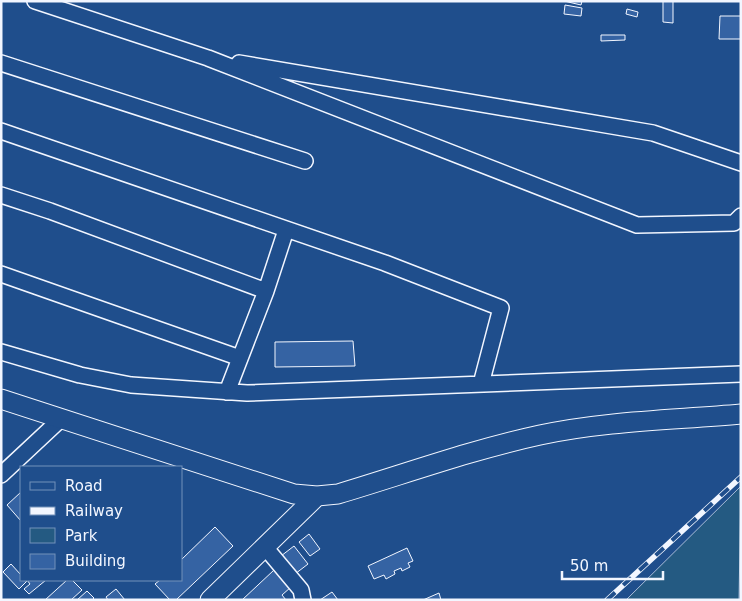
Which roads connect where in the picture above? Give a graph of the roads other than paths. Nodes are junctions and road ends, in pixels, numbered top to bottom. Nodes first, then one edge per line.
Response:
1 (35, 1) edge
2 (208, 58) junction
3 (1, 63) edge
4 (1, 131) edge
5 (305, 161) dead end
6 (741, 162) edge
7 (1, 195) edge
8 (741, 216) edge
9 (286, 230) junction
10 (1, 274) edge
11 (266, 292) junction
12 (1, 352) edge
13 (240, 358) junction
14 (741, 374) edge
15 (481, 384) junction
16 (227, 392) junction
17 (1, 398) edge
18 (741, 414) edge
19 (62, 418) junction
20 (1, 475) edge
21 (318, 496) junction
22 (265, 547) junction
23 (210, 600) edge
24 (303, 600) edge

1 - 2 street
2 - 6 street
2 - 8 street
3 - 5 street
4 - 9 street
7 - 11 street
9 - 11 street
9 - 15 street
10 - 13 street
11 - 13 street
12 - 16 street
13 - 16 street
14 - 15 street
15 - 16 street
17 - 19 main road
18 - 21 main road
19 - 20 street
19 - 21 main road
21 - 22 main road
22 - 23 main road
22 - 24 street

